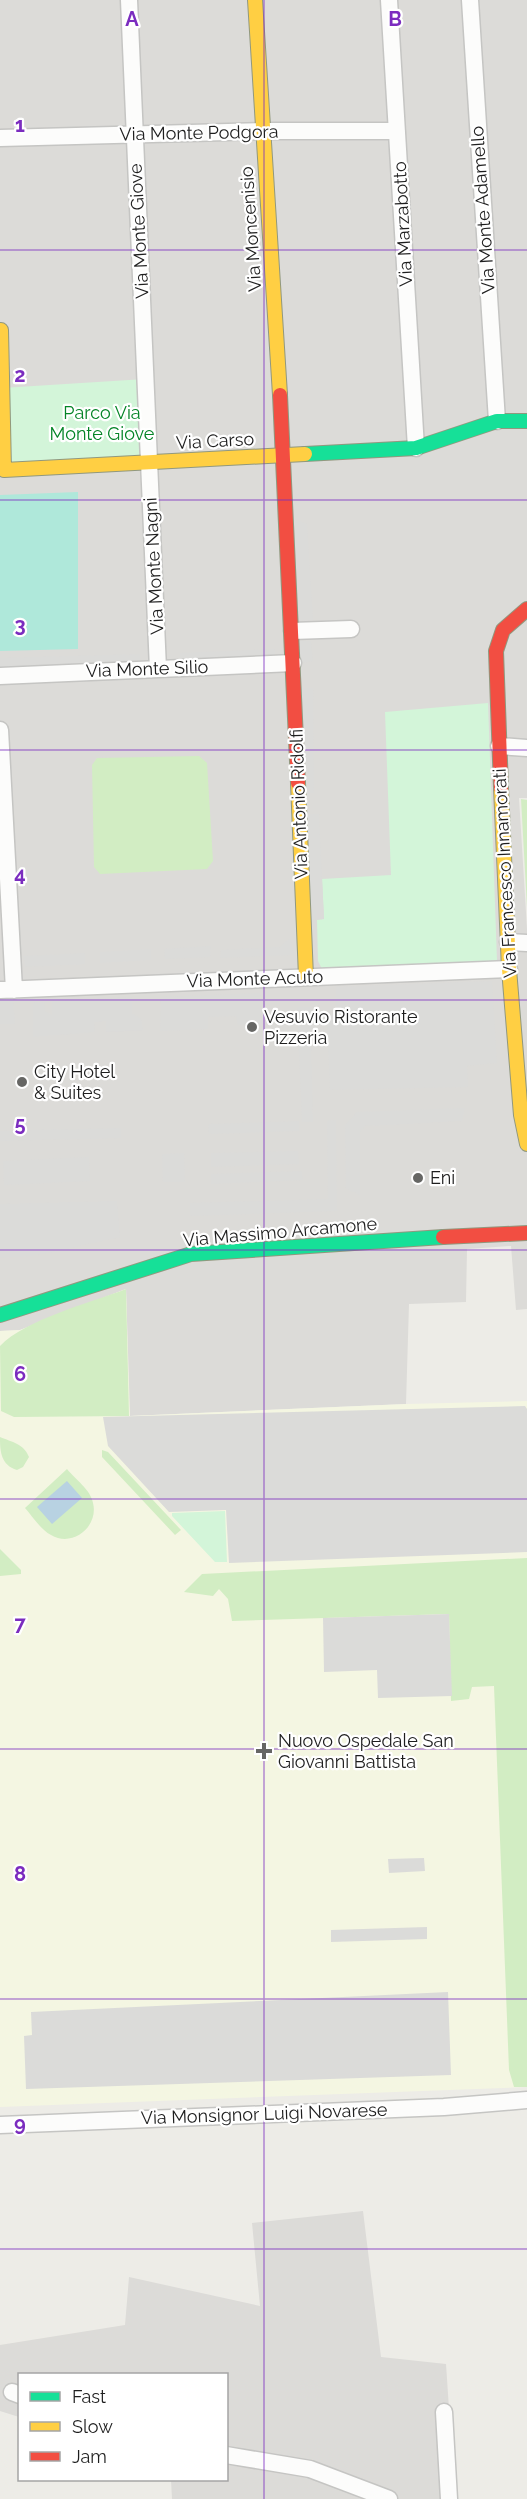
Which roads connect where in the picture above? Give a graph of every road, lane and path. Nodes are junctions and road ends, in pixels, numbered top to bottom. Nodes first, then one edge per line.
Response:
1 (129, 0) edge
2 (255, 0) edge
3 (389, 0) edge
4 (470, 0) edge
5 (262, 131) junction
6 (397, 131) junction
7 (134, 134) junction
8 (0, 138) edge
9 (1, 330) edge
10 (497, 421) junction
11 (527, 421) edge
12 (416, 448) junction
13 (284, 455) junction
14 (149, 462) junction
15 (527, 609) edge
16 (351, 629) dead end
17 (292, 630) junction
18 (293, 663) junction
19 (158, 669) junction
20 (0, 676) edge
21 (0, 730) edge
22 (499, 746) junction
23 (527, 748) edge
24 (508, 942) junction
25 (527, 943) edge
26 (509, 969) junction
27 (306, 977) junction
28 (7, 990) edge
29 (527, 1144) edge
30 (527, 1233) edge
31 (3, 1313) edge
32 (527, 2100) edge
33 (0, 2125) edge
34 (444, 2412) dead end
35 (228, 2455) edge
36 (389, 2499) edge
37 (449, 2499) edge

1 - 7 street, Via Monte Giove
2 - 5 street, Via Moncenisio
3 - 6 street, Via Marzabotto
4 - 10 street, Via Monte Adamello
5 - 6 street, Via Monte Podgora
5 - 7 street, Via Monte Podgora
5 - 13 street, Via Moncenisio
6 - 12 street, Via Marzabotto
7 - 8 street, Via Monte Podgora
7 - 14 street, Via Monte Giove
9 - 14 street, Via Carso
10 - 11 street, Via Carso
10 - 12 street, Via Carso
12 - 13 street, Via Carso
13 - 14 street, Via Carso
13 - 17 street, Via Antonio Ridolfi
14 - 19 street, Via Monte Nagni
15 - 22 street, Via Francesco Innamorati
16 - 17 street
17 - 18 street, Via Antonio Ridolfi
18 - 19 street, Via Monte Silio
18 - 27 street, Via Antonio Ridolfi
19 - 20 street, Via Monte Silio
21 - 28 street
22 - 23 street, Via Francesco Innamorati
22 - 24 street, Via Francesco Innamorati
24 - 25 street
24 - 26 street, Via Francesco Innamorati
26 - 27 street, Via Monte Acuto
26 - 29 street, Via Francesco Innamorati
27 - 28 street, Via Monte Acuto
30 - 31 street, Via Massimo Arcamone
32 - 33 street, Via Monsignor Luigi Novarese
34 - 37 street
35 - 36 street

